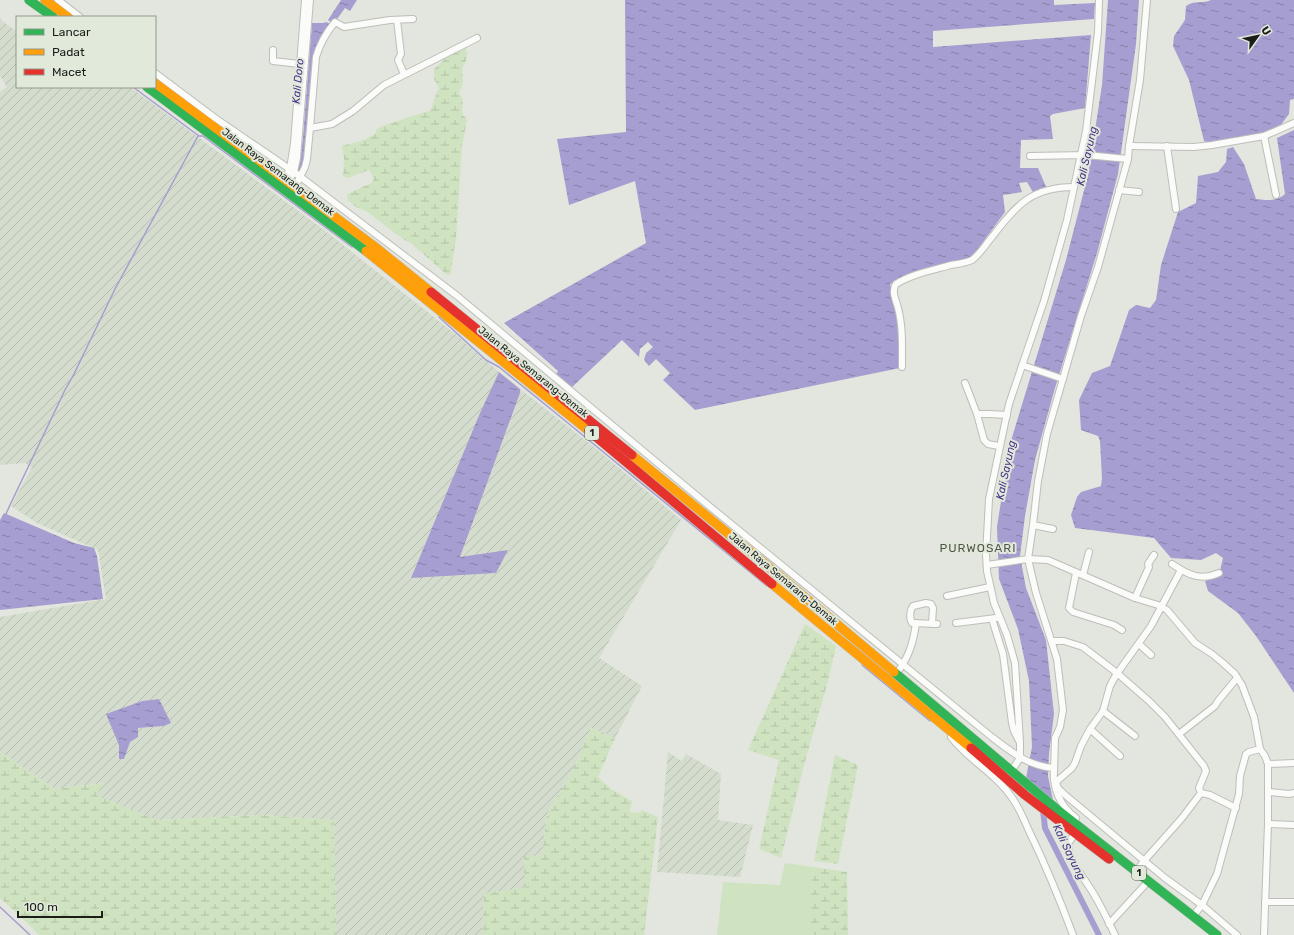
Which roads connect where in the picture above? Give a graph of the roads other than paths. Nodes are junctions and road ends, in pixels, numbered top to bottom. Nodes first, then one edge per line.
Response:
1 (29, 0) edge
2 (45, 0) edge
3 (58, 0) edge
4 (305, 0) edge
5 (310, 0) edge
6 (1099, 0) edge
7 (1147, 0) edge
8 (52, 16) edge
9 (67, 16) edge
10 (79, 16) edge
11 (412, 19) dead end
12 (397, 20) junction
13 (305, 25) junction
14 (477, 38) dead end
15 (273, 50) dead end
16 (308, 62) junction
17 (156, 74) edge
18 (404, 74) junction
19 (156, 84) edge
20 (148, 88) edge
21 (302, 114) junction
22 (311, 114) junction
23 (1294, 123) edge
24 (310, 128) junction
25 (1264, 136) junction
26 (1129, 146) junction
27 (1167, 146) junction
28 (1083, 155) junction
29 (1030, 156) dead end
30 (1125, 159) junction
31 (292, 171) junction
32 (300, 177) junction
33 (287, 184) junction
34 (1074, 187) junction
35 (1119, 190) junction
36 (1138, 192) dead end
37 (1276, 195) dead end
38 (1176, 209) dead end
39 (456, 295) junction
40 (450, 308) junction
41 (1022, 365) junction
42 (902, 367) dead end
43 (1062, 379) junction
44 (965, 383) dead end
45 (977, 414) junction
46 (1007, 415) junction
47 (1000, 446) junction
48 (1033, 525) junction
49 (1053, 529) dead end
50 (1088, 552) dead end
51 (1154, 555) dead end
52 (758, 558) junction
53 (1026, 560) junction
54 (1172, 564) dead end
55 (987, 565) junction
56 (752, 567) junction
57 (1181, 570) junction
58 (1076, 573) junction
59 (1219, 573) dead end
60 (1083, 575) junction
61 (990, 587) junction
62 (947, 596) dead end
63 (1135, 598) junction
64 (1161, 606) junction
65 (999, 618) junction
66 (992, 619) junction
67 (916, 623) junction
68 (956, 623) dead end
69 (1122, 630) dead end
70 (1052, 641) junction
71 (1139, 644) junction
72 (1151, 655) dead end
73 (900, 669) junction
74 (1117, 674) junction
75 (1237, 678) junction
76 (1103, 712) junction
77 (946, 727) junction
78 (1090, 730) junction
79 (1179, 734) junction
80 (1135, 736) dead end
81 (1020, 742) junction
82 (1260, 748) junction
83 (1120, 756) dead end
84 (1020, 758) junction
85 (1294, 763) edge
86 (1268, 764) junction
87 (1052, 768) junction
88 (1012, 770) junction
89 (1055, 784) junction
90 (1269, 792) junction
91 (1201, 793) junction
92 (1294, 793) edge
93 (1236, 808) junction
94 (1268, 824) junction
95 (1294, 825) edge
96 (1075, 834) junction
97 (1094, 835) junction
98 (1144, 861) junction
99 (1137, 870) junction
100 (1144, 886) junction
101 (1184, 894) junction
102 (1178, 902) junction
103 (1265, 902) junction
104 (1294, 902) edge
105 (1201, 906) junction
106 (1194, 914) junction
107 (1109, 924) junction
108 (1073, 935) edge
109 (1115, 935) edge
110 (1205, 935) edge
111 (1217, 935) edge
112 (1237, 935) edge
113 (1264, 935) edge

1 - 8 highway
2 - 9 highway
3 - 10 street
4 - 13 street
5 - 13 street
6 - 28 street
7 - 26 street
11 - 12 street
12 - 16 street
12 - 18 street
13 - 16 street
14 - 18 street
15 - 16 street
16 - 21 street
16 - 22 street
16 - 31 street
17 - 31 street
18 - 24 street
19 - 33 highway, Jalan Raya Semarang-Demak / 1
20 - 33 highway, Jalan Raya Semarang-Demak / 1
21 - 22 street
21 - 31 street
22 - 24 street
23 - 25 street
24 - 32 street
25 - 27 street
25 - 37 street
26 - 27 street
26 - 30 street
27 - 38 street
28 - 29 street
28 - 30 street
28 - 34 street
30 - 35 street
31 - 32 street
31 - 33 street
32 - 33 street
32 - 39 street
33 - 40 highway, Jalan Raya Semarang-Demak / 1
33 - 56 highway, Jalan Raya Semarang-Demak / 1
34 - 41 street
34 - 42 street
35 - 36 street
35 - 43 street
39 - 40 street
39 - 73 street
40 - 52 highway, Jalan Raya Semarang-Demak / 1
41 - 43 street
41 - 46 street
43 - 48 street
44 - 45 street
45 - 46 street
45 - 47 street
46 - 47 street
47 - 55 street
48 - 49 street
48 - 53 street
50 - 60 street
51 - 63 street
52 - 56 highway
52 - 73 highway, Jalan Raya Semarang-Demak / 1
53 - 55 street
53 - 58 street
53 - 70 street
54 - 57 street
55 - 61 street
56 - 77 highway, Jalan Raya Semarang-Demak / 1
57 - 59 street
57 - 64 street
58 - 60 street
58 - 69 street
60 - 63 street
61 - 62 street
61 - 65 street
63 - 64 street
64 - 71 street
64 - 75 street
65 - 66 street
65 - 81 street
66 - 68 street
66 - 81 street
67 - 67 street
67 - 73 street
70 - 74 street
70 - 87 street
71 - 72 street
71 - 74 street
73 - 84 street
73 - 88 highway, Jalan Raya Semarang-Demak / 1
74 - 76 street
74 - 79 street
75 - 79 street
75 - 82 street
76 - 78 street
76 - 80 street
77 - 96 highway, Jalan Raya Semarang-Demak / 1
77 - 108 street
78 - 83 street
78 - 89 street
79 - 91 street
81 - 84 street
82 - 86 street
82 - 93 street
84 - 87 street
84 - 88 street
85 - 86 street
86 - 90 street
87 - 89 street
88 - 97 highway, Jalan Raya Semarang-Demak / 1
89 - 97 street
89 - 98 street
90 - 92 street
90 - 94 street
91 - 93 street
91 - 98 street
93 - 105 street
94 - 95 street
94 - 103 street
96 - 100 highway, 1
96 - 107 street
97 - 99 highway, 1
98 - 99 street
98 - 101 street
99 - 102 highway, 1
100 - 107 street
100 - 110 highway, 1
101 - 102 street
101 - 105 street
102 - 106 highway, 1
103 - 104 street
103 - 113 street
105 - 106 street
105 - 112 street
106 - 111 highway, 1
107 - 109 street

